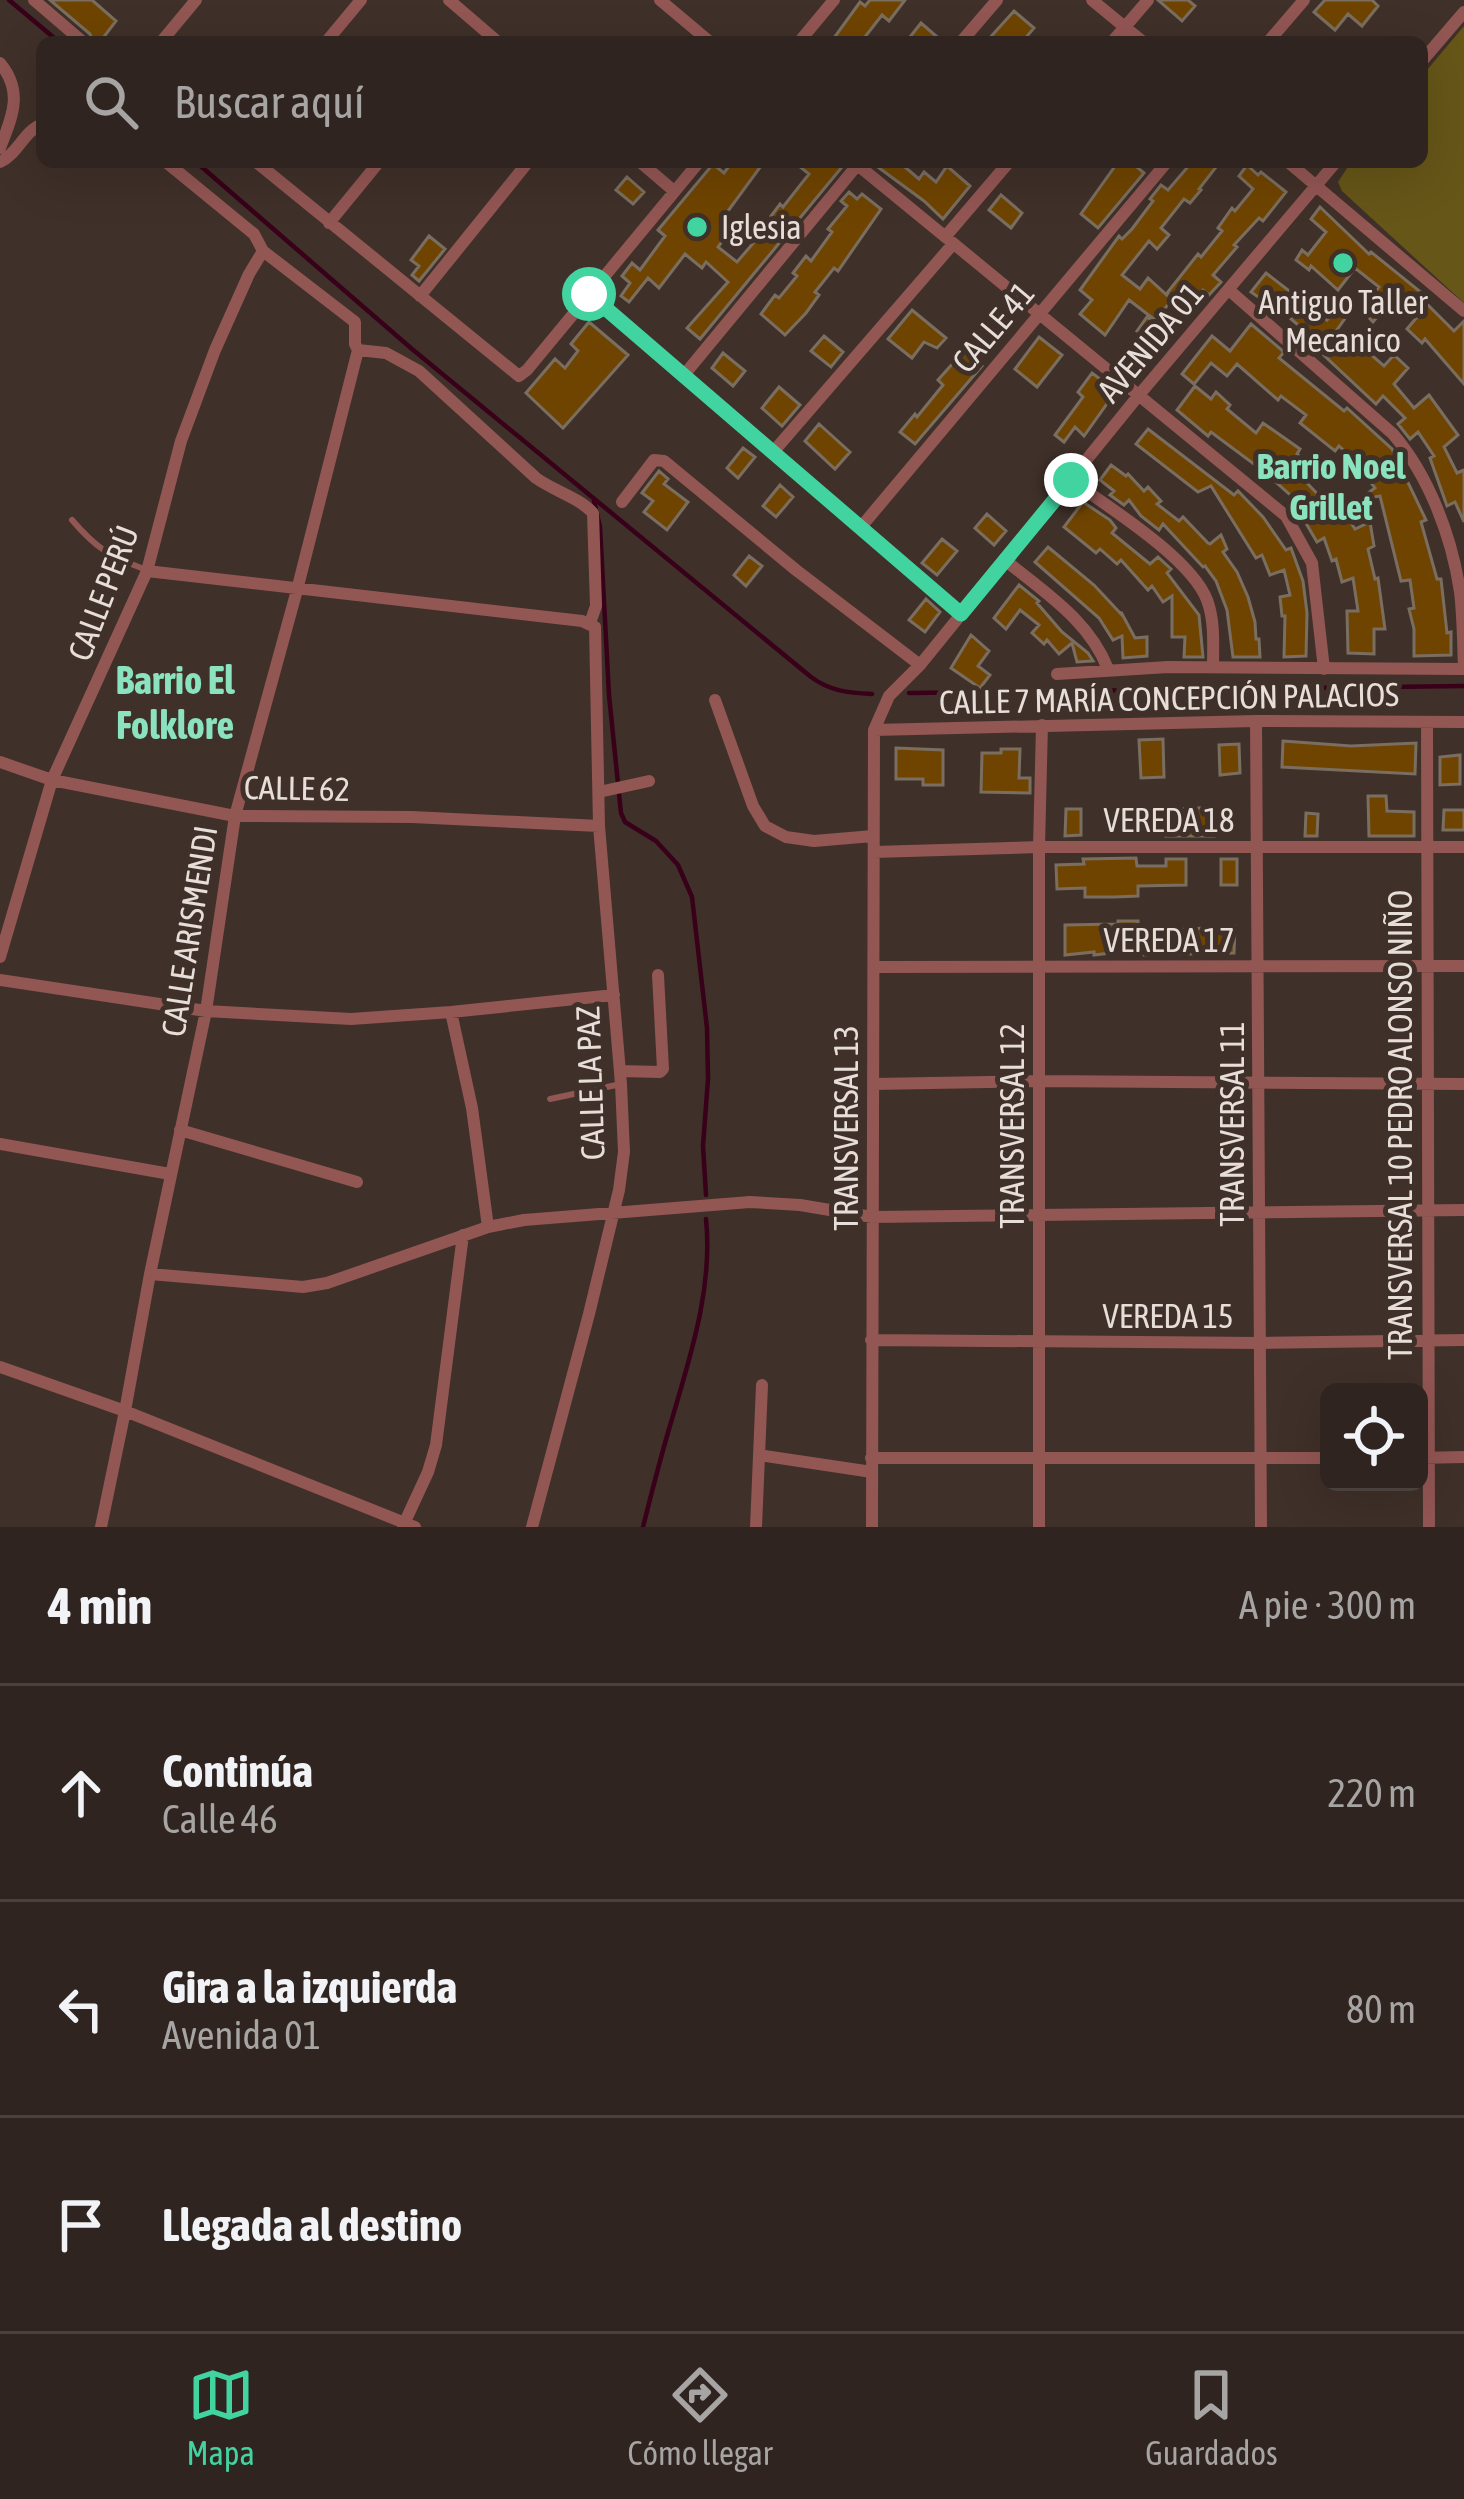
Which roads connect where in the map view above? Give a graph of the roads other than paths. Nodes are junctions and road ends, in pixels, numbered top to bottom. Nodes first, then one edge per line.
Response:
1 (34, 0) edge
2 (196, 0) edge
3 (361, 0) edge
4 (449, 0) edge
5 (660, 0) edge
6 (834, 0) edge
7 (997, 0) edge
8 (1092, 0) edge
9 (1148, 0) edge
10 (1304, 0) edge
11 (1464, 12) edge
12 (1125, 27) junction
13 (75, 36) edge
14 (166, 36) edge
15 (331, 36) edge
16 (480, 36) edge
17 (703, 36) edge
18 (804, 36) edge
19 (967, 36) edge
20 (1117, 36) edge
21 (1136, 36) edge
22 (1273, 36) edge
23 (1428, 54) edge
24 (0, 63) edge
25 (36, 127) edge
26 (0, 148) edge
27 (0, 162) edge
28 (173, 168) edge
29 (263, 168) edge
30 (374, 168) edge
31 (523, 168) edge
32 (647, 168) edge
33 (694, 168) edge
34 (853, 168) edge
35 (863, 168) edge
36 (1004, 168) edge
37 (1162, 168) edge
38 (1295, 168) edge
39 (1331, 168) edge
40 (1316, 185) junction
41 (674, 191) junction
42 (329, 223) junction
43 (949, 240) junction
44 (263, 251) junction
45 (1229, 290) junction
46 (589, 294) junction
47 (420, 296) junction
48 (1464, 311) edge
49 (1039, 314) junction
50 (358, 350) junction
51 (685, 375) junction
52 (1139, 395) junction
53 (774, 451) junction
54 (1071, 480) junction
55 (622, 502) dead end
56 (72, 520) dead end
57 (861, 527) junction
58 (1005, 560) junction
59 (147, 571) junction
60 (297, 590) junction
61 (961, 614) junction
62 (593, 625) junction
63 (920, 665) junction
64 (1213, 667) junction
65 (1324, 669) junction
66 (1464, 669) edge
67 (1108, 670) junction
68 (1057, 674) dead end
69 (715, 700) dead end
70 (1256, 721) junction
71 (1427, 722) junction
72 (1464, 722) edge
73 (1042, 725) junction
74 (874, 730) junction
75 (0, 762) edge
76 (52, 780) junction
77 (649, 781) dead end
78 (606, 790) junction
79 (235, 816) junction
80 (599, 826) junction
81 (874, 836) junction
82 (1039, 847) junction
83 (1257, 847) junction
84 (1426, 847) junction
85 (1464, 847) edge
86 (874, 852) junction
87 (0, 957) edge
88 (1427, 966) junction
89 (1464, 966) edge
90 (874, 967) junction
91 (1257, 967) junction
92 (1039, 968) junction
93 (658, 975) dead end
94 (0, 980) edge
95 (614, 995) junction
96 (206, 1011) junction
97 (451, 1012) junction
98 (621, 1077) junction
99 (1039, 1081) junction
100 (873, 1084) junction
101 (1259, 1084) junction
102 (1427, 1084) junction
103 (1464, 1084) edge
104 (550, 1099) dead end
105 (180, 1130) junction
106 (0, 1144) edge
107 (170, 1174) junction
108 (357, 1182) dead end
109 (1428, 1210) junction
110 (1464, 1210) edge
111 (613, 1213) junction
112 (1259, 1214) junction
113 (1040, 1216) junction
114 (872, 1217) junction
115 (488, 1227) junction
116 (463, 1235) junction
117 (150, 1274) junction
118 (872, 1340) junction
119 (1427, 1340) junction
120 (1464, 1340) edge
121 (1039, 1343) junction
122 (1260, 1343) junction
123 (0, 1367) edge
124 (1426, 1383) edge
125 (762, 1385) dead end
126 (125, 1411) junction
127 (759, 1455) junction
128 (1464, 1457) edge
129 (1320, 1458) edge
130 (1428, 1458) edge
131 (1261, 1459) junction
132 (1039, 1460) junction
133 (872, 1465) junction
134 (1426, 1491) edge
135 (407, 1526) edge
136 (100, 1527) edge
137 (532, 1527) edge
138 (756, 1527) edge
139 (872, 1527) edge
140 (1039, 1527) edge
141 (1261, 1527) edge
142 (1429, 1527) edge

1 - 13 street
2 - 14 street
3 - 15 street
4 - 16 street
5 - 17 street
6 - 18 street
7 - 19 street
8 - 12 street
9 - 12 street
10 - 22 street
11 - 23 street
12 - 20 street
12 - 21 street
24 - 26 street
25 - 27 street
28 - 44 street
29 - 42 street
30 - 42 street
31 - 47 street
32 - 41 street
33 - 41 street
34 - 51 street
35 - 43 street
36 - 43 street
37 - 49 street, CALLE 41
38 - 40 street
39 - 40 street, AVENIDA 01
40 - 45 street, AVENIDA 01
40 - 48 street
41 - 46 street
42 - 47 street
43 - 49 street
43 - 53 street
44 - 50 street
44 - 59 street, CALLE PERÚ
45 - 52 street, AVENIDA 01
45 - 66 street
46 - 47 street
46 - 51 street
49 - 52 street
49 - 57 street, CALLE 41
50 - 60 street, CALLE ARISMENDI
50 - 62 street, CALLE LA PAZ
51 - 53 street
52 - 54 street, AVENIDA 01
52 - 65 street
53 - 57 street
54 - 58 street, AVENIDA 01
54 - 64 street
55 - 63 street
56 - 59 lane
57 - 61 street
58 - 61 street, AVENIDA 01
58 - 67 street
59 - 60 street
59 - 76 street, CALLE PERÚ
60 - 62 street
60 - 79 street, CALLE ARISMENDI
61 - 63 street, AVENIDA 01
62 - 78 street, CALLE LA PAZ
63 - 74 street, AVENIDA 01
64 - 65 street
64 - 67 street
65 - 66 street
67 - 68 street
69 - 81 street
70 - 71 street, CALLE 7 MARÍA CONCEPCIÓN PALACIOS
70 - 73 street, CALLE 7 MARÍA CONCEPCIÓN PALACIOS
70 - 83 street, TRANSVERSAL 11
71 - 72 street, CALLE 7 MARÍA CONCEPCIÓN PALACIOS
71 - 84 street, TRANSVERSAL 10 PEDRO ALONSO NIÑO
73 - 74 street, CALLE 7 MARÍA CONCEPCIÓN PALACIOS
73 - 82 street, TRANSVERSAL 12
74 - 81 street, TRANSVERSAL 13
75 - 76 street, CALLE 62
76 - 79 street, CALLE 62
76 - 87 street, CALLE PERÚ
77 - 78 street
78 - 80 street, CALLE LA PAZ
79 - 80 street, CALLE 62
79 - 96 street, CALLE ARISMENDI
80 - 95 street, CALLE LA PAZ
81 - 86 street, TRANSVERSAL 13
82 - 83 street, VEREDA 18
82 - 86 street, VEREDA 18
82 - 92 street, TRANSVERSAL 12
83 - 84 street, VEREDA 18
83 - 91 street, TRANSVERSAL 11
84 - 85 street, VEREDA 18
84 - 88 street, TRANSVERSAL 10 PEDRO ALONSO NIÑO
86 - 90 street, TRANSVERSAL 13
88 - 89 street, VEREDA 17
88 - 91 street, VEREDA 17
88 - 102 street, TRANSVERSAL 10 PEDRO ALONSO NIÑO
90 - 92 street, VEREDA 17
90 - 100 street, TRANSVERSAL 13
91 - 92 street, VEREDA 17
91 - 101 street, TRANSVERSAL 11
92 - 99 street, TRANSVERSAL 12
93 - 98 street
94 - 96 street
95 - 97 street
95 - 98 street, CALLE LA PAZ
96 - 97 street
96 - 105 street, CALLE ARISMENDI
97 - 115 street
98 - 104 lane
98 - 111 street, CALLE LA PAZ
99 - 100 street
99 - 101 street
99 - 113 street, TRANSVERSAL 12
100 - 114 street, TRANSVERSAL 13
101 - 102 street
101 - 112 street, TRANSVERSAL 11
102 - 103 street
102 - 109 street, TRANSVERSAL 10 PEDRO ALONSO NIÑO
105 - 107 street, CALLE ARISMENDI
105 - 108 street
106 - 107 street
107 - 117 street, CALLE ARISMENDI
109 - 110 street
109 - 112 street
109 - 119 street, TRANSVERSAL 10 PEDRO ALONSO NIÑO
111 - 114 street
111 - 115 street
111 - 137 street, CALLE LA PAZ
112 - 113 street
112 - 122 street, TRANSVERSAL 11
113 - 114 street
113 - 121 street, TRANSVERSAL 12
114 - 118 street, TRANSVERSAL 13
115 - 116 street
116 - 117 street
116 - 135 street
117 - 126 street, CALLE ARISMENDI
118 - 121 street, VEREDA 15
118 - 133 street, TRANSVERSAL 13
119 - 120 street, VEREDA 15
119 - 122 street, VEREDA 15
119 - 124 street, TRANSVERSAL 10 PEDRO ALONSO NIÑO
121 - 122 street, VEREDA 15
121 - 132 street, TRANSVERSAL 12
122 - 131 street, TRANSVERSAL 11
123 - 126 street
125 - 127 street
126 - 135 street
126 - 136 street, CALLE ARISMENDI
127 - 133 street
127 - 138 street
128 - 130 street
129 - 131 street
131 - 132 street
131 - 141 street, TRANSVERSAL 11
132 - 133 street
132 - 140 street, TRANSVERSAL 12
133 - 139 street, TRANSVERSAL 13
134 - 142 street, TRANSVERSAL 10 PEDRO ALONSO NIÑO

